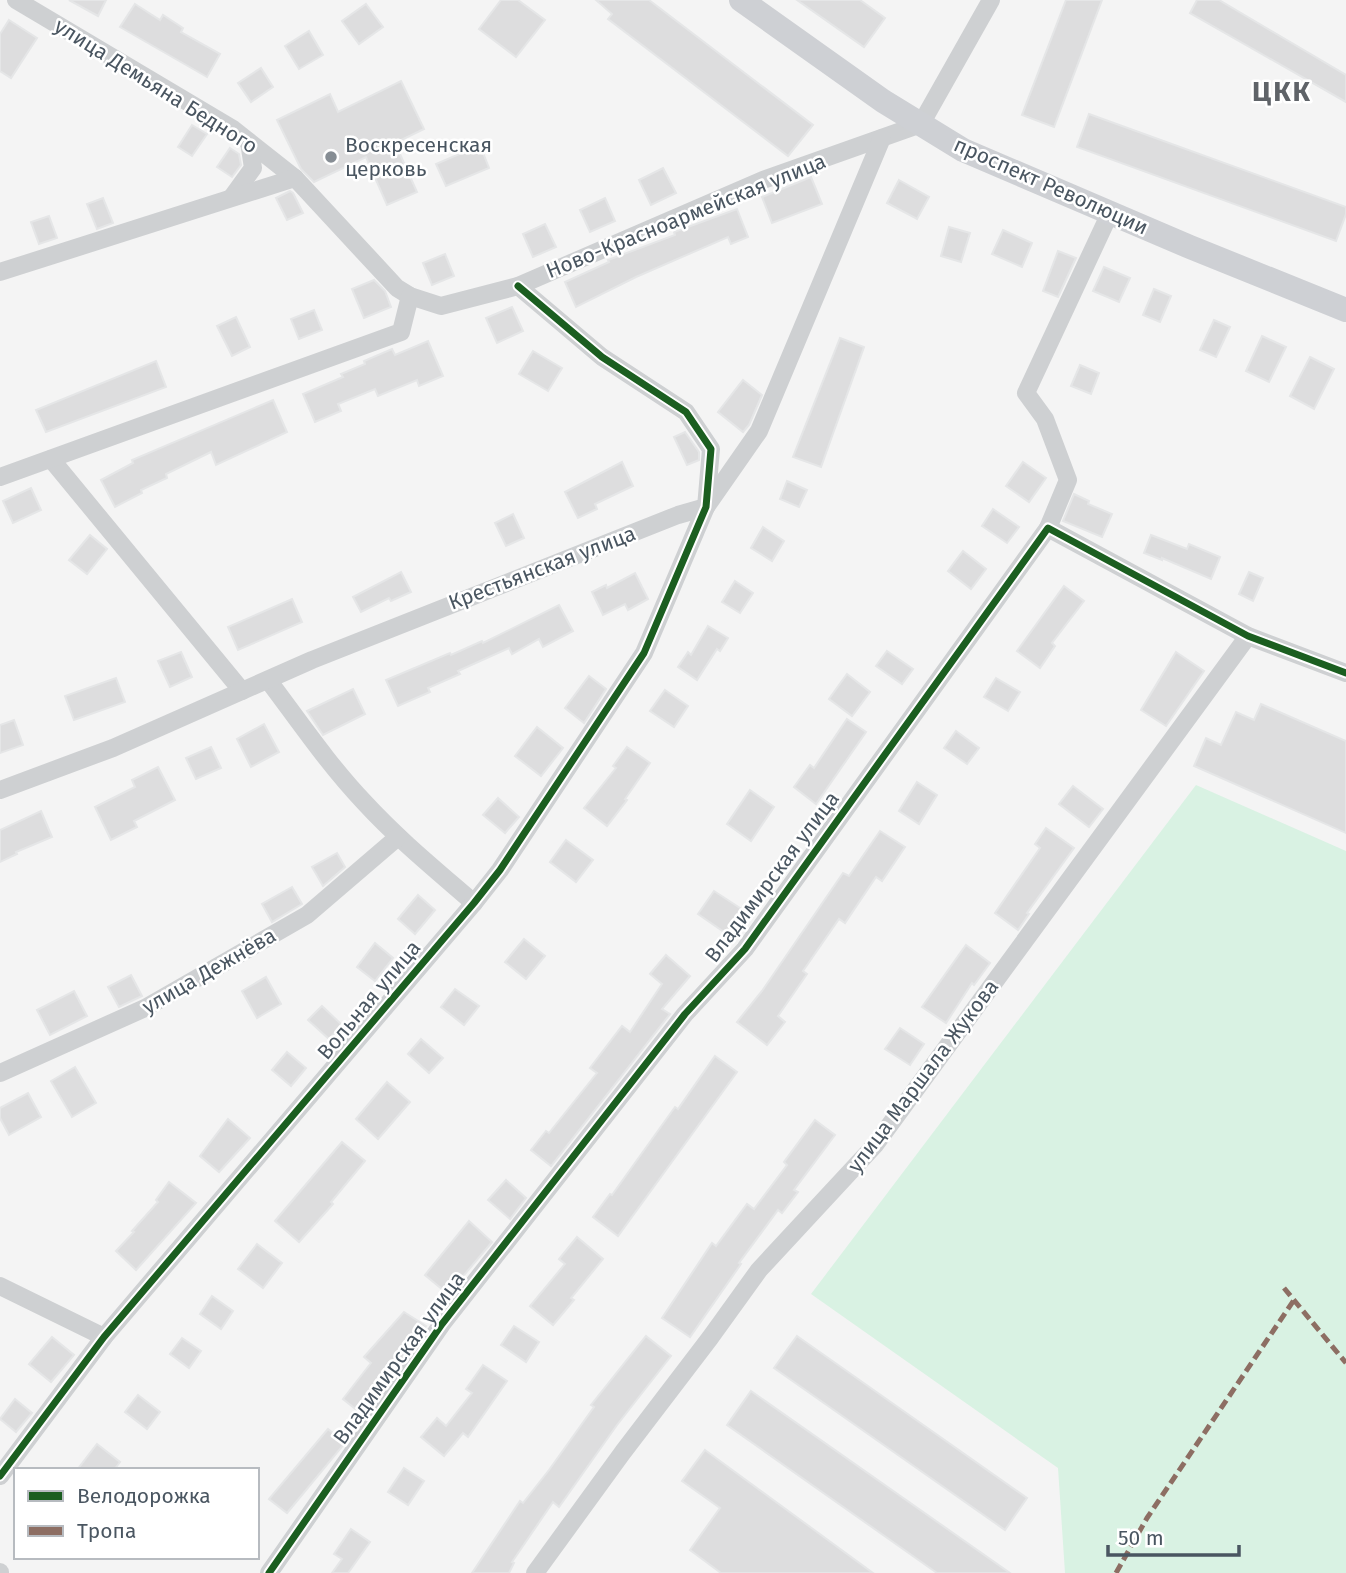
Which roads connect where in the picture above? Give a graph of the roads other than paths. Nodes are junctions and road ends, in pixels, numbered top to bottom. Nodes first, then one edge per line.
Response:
1 (16, 0) edge
2 (741, 0) edge
3 (991, 0) edge
4 (921, 124) junction
5 (881, 138) junction
6 (249, 142) junction
7 (295, 178) junction
8 (232, 198) junction
9 (1110, 213) junction
10 (0, 272) edge
11 (518, 286) junction
12 (410, 296) junction
13 (1346, 310) edge
14 (51, 459) junction
15 (0, 477) edge
16 (706, 508) junction
17 (1048, 528) junction
18 (1248, 636) junction
19 (1346, 673) edge
20 (268, 680) junction
21 (242, 691) junction
22 (0, 790) edge
23 (398, 837) junction
24 (474, 903) junction
25 (0, 1073) edge
26 (0, 1286) edge
27 (104, 1337) junction
28 (0, 1476) edge
29 (269, 1573) edge
30 (535, 1573) edge

1 - 6 street, улица Демьяна Бедного
2 - 4 street, проспект Революции
3 - 4 street
4 - 5 street, Ново-Красноармейская улица
4 - 9 street, проспект Революции
5 - 11 street, Ново-Красноармейская улица
5 - 16 street
6 - 7 street, улица Демьяна Бедного
6 - 8 street
7 - 8 street
7 - 12 street, улица Демьяна Бедного
8 - 10 street
9 - 13 street, проспект Революции
9 - 17 street, Владимирская улица
11 - 12 street, Ново-Красноармейская улица
11 - 16 street
12 - 14 street
14 - 15 street
14 - 21 street
16 - 20 street, Крестьянская улица
16 - 24 street, Вольная улица
17 - 18 street
17 - 29 street, Владимирская улица
18 - 19 street
18 - 30 street, улица Маршала Жукова
20 - 21 street, Крестьянская улица
20 - 23 street
21 - 22 street, Крестьянская улица
23 - 24 street
23 - 25 street, улица Дежнёва
24 - 27 street, Вольная улица
26 - 27 street
27 - 28 street, Вольная улица

